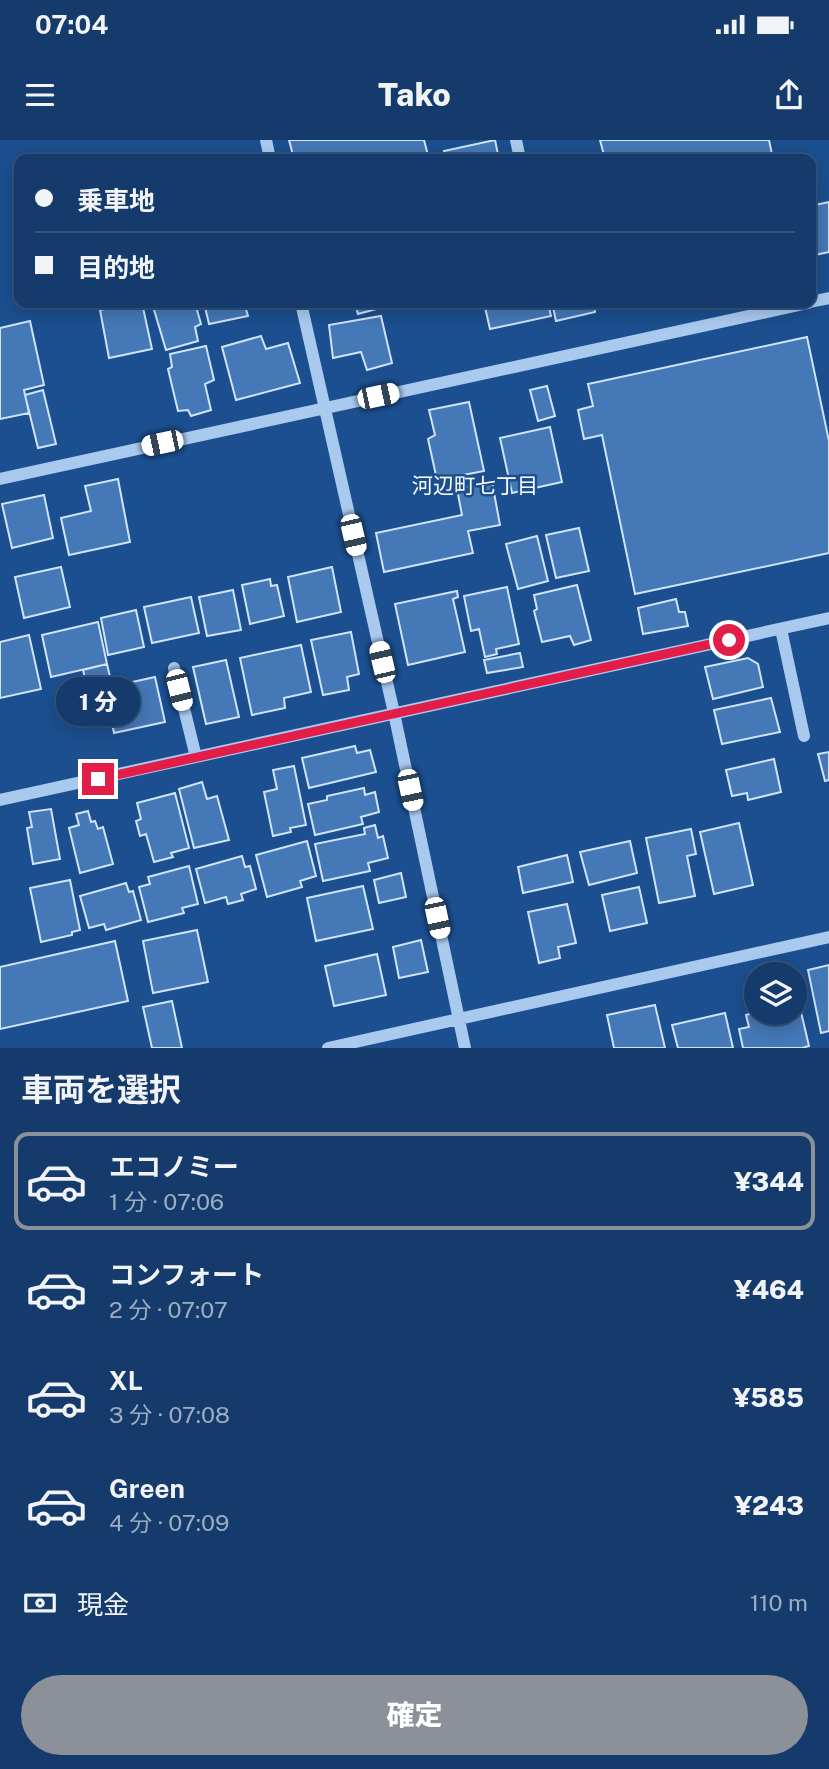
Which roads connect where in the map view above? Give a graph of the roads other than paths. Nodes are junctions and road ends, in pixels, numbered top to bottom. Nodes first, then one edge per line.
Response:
1 (302, 308) edge
2 (782, 308) edge
3 (324, 408) junction
4 (0, 479) edge
5 (829, 618) edge
6 (781, 629) junction
7 (174, 668) dead end
8 (394, 713) junction
9 (804, 736) dead end
10 (196, 757) junction
11 (0, 800) edge
12 (829, 937) edge
13 (459, 1020) junction
14 (328, 1048) edge
15 (465, 1048) edge

1 - 3 street
2 - 3 street
3 - 4 street
3 - 8 street
5 - 6 street
6 - 8 street
6 - 9 street
7 - 10 street
8 - 10 street
8 - 13 street
10 - 11 street
12 - 13 street
13 - 14 street
13 - 15 street

